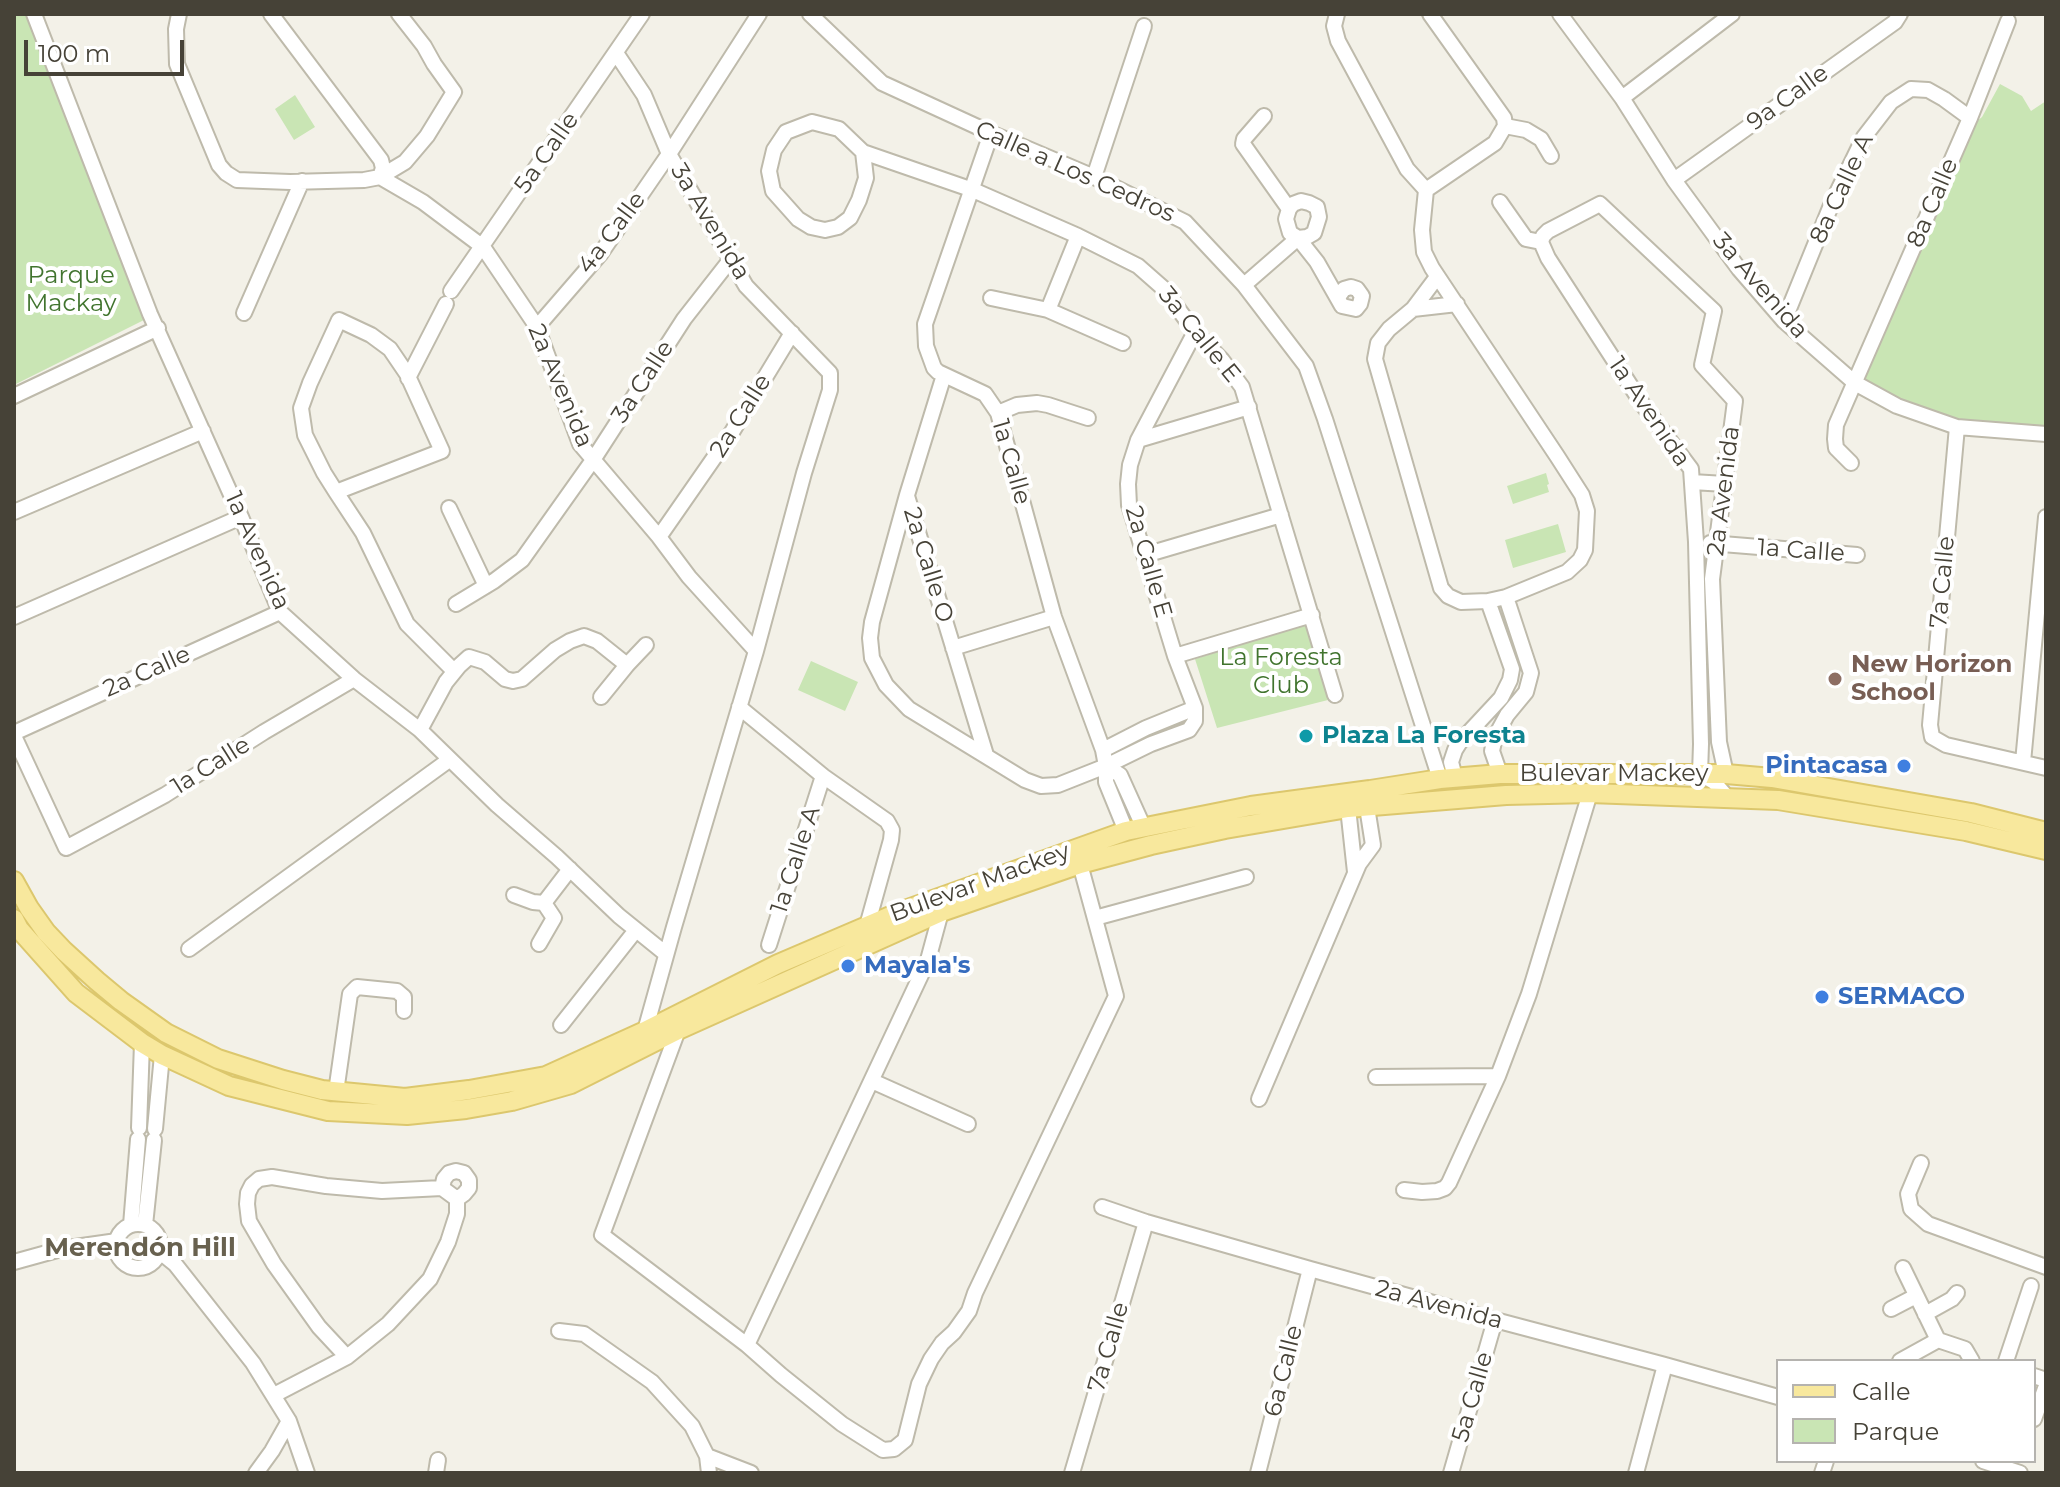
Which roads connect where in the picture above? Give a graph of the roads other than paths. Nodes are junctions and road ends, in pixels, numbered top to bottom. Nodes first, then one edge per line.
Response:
1 (34, 14) edge
2 (179, 14) edge
3 (271, 14) edge
4 (399, 14) edge
5 (642, 14) edge
6 (759, 14) edge
7 (810, 14) edge
8 (1430, 14) edge
9 (1732, 14) edge
10 (1900, 14) edge
11 (1564, 15) edge
12 (1336, 20) edge
13 (2008, 21) dead end
14 (1144, 26) dead end
15 (616, 53) junction
16 (1622, 98) junction
17 (1264, 116) dead end
18 (1970, 118) junction
19 (1505, 126) junction
20 (987, 145) dead end
21 (863, 152) junction
22 (669, 154) junction
23 (1551, 156) dead end
24 (380, 177) junction
25 (1094, 177) junction
26 (1674, 180) junction
27 (302, 181) junction
28 (973, 190) junction
29 (1426, 190) junction
30 (1500, 202) dead end
31 (1289, 209) junction
32 (1078, 236) junction
33 (1294, 236) junction
34 (1541, 242) junction
35 (483, 247) junction
36 (731, 259) junction
37 (1437, 277) junction
38 (1241, 282) junction
39 (1338, 297) dead end
40 (991, 298) dead end
41 (1457, 304) junction
42 (1413, 309) junction
43 (1048, 310) junction
44 (244, 313) dead end
45 (1784, 321) junction
46 (537, 327) junction
47 (158, 328) junction
48 (1195, 332) junction
49 (792, 333) junction
50 (1123, 343) dead end
51 (944, 375) junction
52 (408, 378) junction
53 (1855, 383) junction
54 (14, 396) edge
55 (1249, 407) junction
56 (998, 413) junction
57 (1088, 418) dead end
58 (1957, 427) junction
59 (203, 431) junction
60 (2046, 434) edge
61 (1138, 440) junction
62 (593, 460) junction
63 (1851, 463) dead end
64 (1692, 482) junction
65 (1725, 484) junction
66 (336, 492) junction
67 (907, 495) junction
68 (449, 508) dead end
69 (14, 512) edge
70 (1281, 515) junction
71 (241, 517) junction
72 (2046, 517) edge
73 (659, 537) junction
74 (1696, 542) junction
75 (1718, 544) junction
76 (1145, 555) junction
77 (1857, 555) dead end
78 (486, 586) junction
79 (1697, 587) junction
80 (1713, 587) junction
81 (1506, 597) junction
82 (1488, 601) junction
83 (456, 604) dead end
84 (280, 612) junction
85 (1312, 615) junction
86 (14, 617) edge
87 (1054, 617) junction
88 (1698, 637) junction
89 (646, 645) dead end
90 (953, 648) junction
91 (756, 651) junction
92 (1175, 656) junction
93 (627, 665) junction
94 (1717, 665) junction
95 (454, 671) junction
96 (354, 679) junction
97 (1335, 695) dead end
98 (601, 697) dead end
99 (739, 707) junction
100 (1195, 708) junction
101 (420, 730) junction
102 (14, 734) edge
103 (1103, 750) junction
104 (986, 755) junction
105 (449, 760) junction
106 (2023, 762) junction
107 (1106, 766) junction
108 (2046, 768) edge
109 (1500, 774) junction
110 (1700, 774) junction
111 (1726, 774) junction
112 (823, 776) junction
113 (1447, 778) junction
114 (1590, 793) junction
115 (1728, 798) junction
116 (1362, 802) junction
117 (1134, 828) junction
118 (2046, 832) edge
119 (2046, 850) edge
120 (1080, 864) junction
121 (570, 869) junction
122 (1246, 877) dead end
123 (14, 881) edge
124 (514, 895) dead end
125 (544, 903) junction
126 (941, 912) junction
127 (1095, 918) junction
128 (14, 919) edge
129 (867, 926) junction
130 (636, 930) junction
131 (539, 944) dead end
132 (769, 945) dead end
133 (189, 949) dead end
134 (666, 954) junction
135 (404, 1011) dead end
136 (561, 1025) dead end
137 (678, 1030) junction
138 (645, 1031) junction
139 (154, 1033) junction
140 (162, 1055) junction
141 (1498, 1076) junction
142 (1376, 1077) dead end
143 (872, 1081) junction
144 (336, 1092) junction
145 (1259, 1099) dead end
146 (968, 1124) dead end
147 (1921, 1163) dead end
148 (442, 1188) junction
149 (1404, 1190) dead end
150 (457, 1199) junction
151 (1102, 1207) dead end
152 (1146, 1222) junction
153 (138, 1225) junction
154 (117, 1241) junction
155 (159, 1251) junction
156 (14, 1262) edge
157 (2046, 1267) edge
158 (1903, 1268) dead end
159 (1310, 1269) junction
160 (2031, 1286) dead end
161 (1957, 1293) dead end
162 (1916, 1296) junction
163 (1891, 1309) dead end
164 (1925, 1314) junction
165 (1495, 1320) junction
166 (559, 1331) dead end
167 (1938, 1340) junction
168 (747, 1345) junction
169 (347, 1357) junction
170 (1907, 1359) edge
171 (1971, 1359) edge
172 (2007, 1359) edge
173 (1665, 1365) junction
174 (2042, 1387) edge
175 (274, 1395) junction
176 (1776, 1396) edge
177 (2036, 1411) edge
178 (289, 1421) junction
179 (707, 1456) junction
180 (1991, 1463) edge
181 (2017, 1470) edge
182 (256, 1473) edge
183 (307, 1473) edge
184 (709, 1473) edge
185 (751, 1473) edge
186 (1072, 1473) edge
187 (1258, 1473) edge
188 (1451, 1473) edge
189 (1636, 1473) edge

1 - 47 street, 1a Avenida
2 - 27 street
3 - 24 street
4 - 24 street
5 - 15 street, 5a Calle
6 - 22 street, 4a Calle
7 - 25 street, Calle a Los Cedros
8 - 19 street
9 - 16 street
10 - 26 street, 9a Calle
11 - 16 street, 3a Avenida
12 - 29 street
13 - 18 street, 8a Calle
14 - 25 street
15 - 22 street, 3a Avenida
15 - 35 street, 5a Calle
16 - 26 street, 3a Avenida
17 - 31 street
18 - 45 street, 8a Calle A
18 - 53 street, 8a Calle
19 - 23 street
19 - 29 street
20 - 28 street
21 - 21 street
21 - 28 street, 3a Calle E
22 - 36 street, 3a Avenida
22 - 46 street, 4a Calle
24 - 27 street
24 - 35 street, 2a Avenida
25 - 38 street, Calle a Los Cedros
26 - 45 street, 3a Avenida
27 - 44 street
28 - 32 street, 3a Calle E
28 - 51 street
29 - 37 street
30 - 34 street
31 - 33 street
31 - 33 street
32 - 43 street
32 - 48 street, 3a Calle E
33 - 38 street
33 - 39 street
34 - 64 street, 1a Avenida
34 - 65 street, 2a Avenida
35 - 46 street, 2a Avenida
35 - 52 street, 5a Calle
36 - 49 street, 3a Avenida
36 - 62 street, 3a Calle
37 - 41 street
37 - 42 street
38 - 113 street, Calle a Los Cedros
40 - 43 street
41 - 42 street
41 - 81 street
42 - 82 street
43 - 50 street
45 - 53 street, 3a Avenida
46 - 62 street, 2a Avenida
47 - 54 street
47 - 59 street, 1a Avenida
48 - 55 street, 3a Calle E
48 - 61 street, 2a Calle E
49 - 73 street, 2a Calle
49 - 91 street, 3a Avenida
51 - 56 street, 1a Calle
51 - 67 street, 2a Calle O
52 - 66 street
52 - 66 street
53 - 58 street, 3a Avenida
53 - 63 street, 8a Calle
55 - 61 street
55 - 70 street, 3a Calle E
56 - 57 street
56 - 87 street, 1a Calle
58 - 60 street, 3a Avenida
58 - 106 street, 7a Calle
59 - 69 street
59 - 71 street, 1a Avenida
61 - 76 street, 2a Calle E
62 - 73 street, 2a Avenida
62 - 78 street, 3a Calle
64 - 65 street
64 - 74 street, 1a Avenida
65 - 75 street, 2a Avenida
66 - 95 street
67 - 90 street, 2a Calle O
67 - 104 street
68 - 78 street
70 - 76 street
70 - 85 street, 3a Calle E
71 - 84 street, 1a Avenida
71 - 86 street
72 - 106 street
73 - 91 street, 2a Avenida
74 - 75 street, 1a Calle
74 - 79 street, 1a Avenida
75 - 77 street, 1a Calle
75 - 80 street, 2a Avenida
76 - 92 street, 2a Calle E
78 - 83 street, 3a Calle
79 - 80 street
79 - 88 street, 1a Avenida
80 - 94 street, 2a Avenida
81 - 82 street
81 - 109 street
82 - 113 street
84 - 96 street, 1a Avenida
84 - 102 street, 2a Calle
85 - 92 street
85 - 97 street, 3a Calle E
87 - 90 street
87 - 103 street, 1a Calle
88 - 94 street
88 - 110 street, 1a Avenida
89 - 93 street
90 - 104 street, 2a Calle O
91 - 99 street
92 - 100 street, 2a Calle E
93 - 95 street
93 - 98 street
94 - 111 street, 2a Avenida
95 - 101 street
96 - 101 street, 1a Avenida
96 - 102 street, 1a Calle
99 - 112 street
99 - 134 street
100 - 103 street
100 - 107 street
101 - 105 street, 1a Avenida
103 - 107 street, 1a Calle
104 - 107 street
105 - 121 street, 1a Avenida
105 - 133 street
106 - 108 street
107 - 117 street, 1a Calle
109 - 110 main road, Bulevar Mackey
109 - 113 main road, Bulevar Mackey
110 - 111 main road, Bulevar Mackey
110 - 115 street
111 - 118 main road, Bulevar Mackey
112 - 129 street
112 - 132 street, 1a Calle A
113 - 116 main road, Bulevar Mackey
114 - 115 main road, Bulevar Mackey
114 - 116 main road, Bulevar Mackey
114 - 141 street
115 - 119 main road, Bulevar Mackey
116 - 117 main road, Bulevar Mackey
116 - 120 main road, Bulevar Mackey
116 - 145 street
117 - 129 main road, Bulevar Mackey
120 - 126 main road, Bulevar Mackey
120 - 127 street
121 - 125 street
121 - 130 street, 1a Avenida
122 - 127 street
123 - 139 main road, Bulevar Mackey
124 - 125 street
125 - 131 street
126 - 137 main road, Bulevar Mackey
126 - 143 street
127 - 168 street
128 - 139 main road, Bulevar Mackey
129 - 138 main road, Bulevar Mackey
130 - 134 street, 1a Avenida
130 - 136 street
134 - 138 street
135 - 144 street
137 - 140 main road, Bulevar Mackey
137 - 168 street
138 - 144 main road, Bulevar Mackey
139 - 140 main road
139 - 144 main road, Bulevar Mackey
139 - 153 street
140 - 153 street
141 - 142 street
141 - 149 street
143 - 146 street
143 - 168 street
147 - 157 street
148 - 150 street
148 - 150 street
148 - 169 street
150 - 169 street
151 - 152 street, 2a Avenida
152 - 159 street, 2a Avenida
152 - 186 street, 7a Calle
153 - 154 street
153 - 155 street
154 - 155 street
154 - 156 street
155 - 175 street
158 - 162 street
159 - 165 street, 2a Avenida
159 - 187 street, 6a Calle
160 - 172 street
161 - 164 street
162 - 163 street
162 - 164 street
164 - 167 street
165 - 173 street, 2a Avenida
165 - 188 street, 5a Calle
166 - 179 street
167 - 170 street
167 - 171 street
169 - 175 street
173 - 176 street, 2a Avenida
173 - 189 street
174 - 177 street
175 - 178 street
178 - 182 street
178 - 183 street
179 - 184 street
179 - 185 street
180 - 181 street

